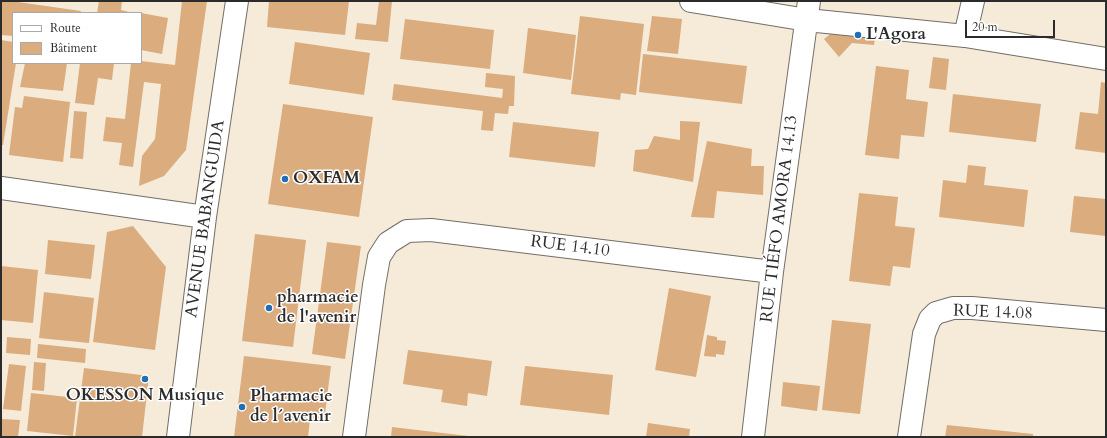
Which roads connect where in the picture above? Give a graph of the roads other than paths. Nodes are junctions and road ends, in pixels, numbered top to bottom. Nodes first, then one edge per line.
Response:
1 (237, 1) edge
2 (691, 1) edge
3 (973, 1) edge
4 (808, 10) edge
5 (965, 36) junction
6 (1106, 60) edge
7 (1, 188) edge
8 (205, 217) junction
9 (772, 272) junction
10 (1106, 320) edge
11 (178, 437) edge
12 (354, 437) edge
13 (753, 437) edge
14 (909, 437) edge

1 - 8 street, AVENUE BABANGUIDA
2 - 4 street
3 - 5 street
4 - 5 street
4 - 9 street, RUE TIÉFO AMORA 14.13
5 - 6 street
7 - 8 street
8 - 11 street, AVENUE BABANGUIDA
9 - 12 street, RUE 14.10
9 - 13 street, RUE TIÉFO AMORA 14.13
10 - 14 street, RUE 14.08

